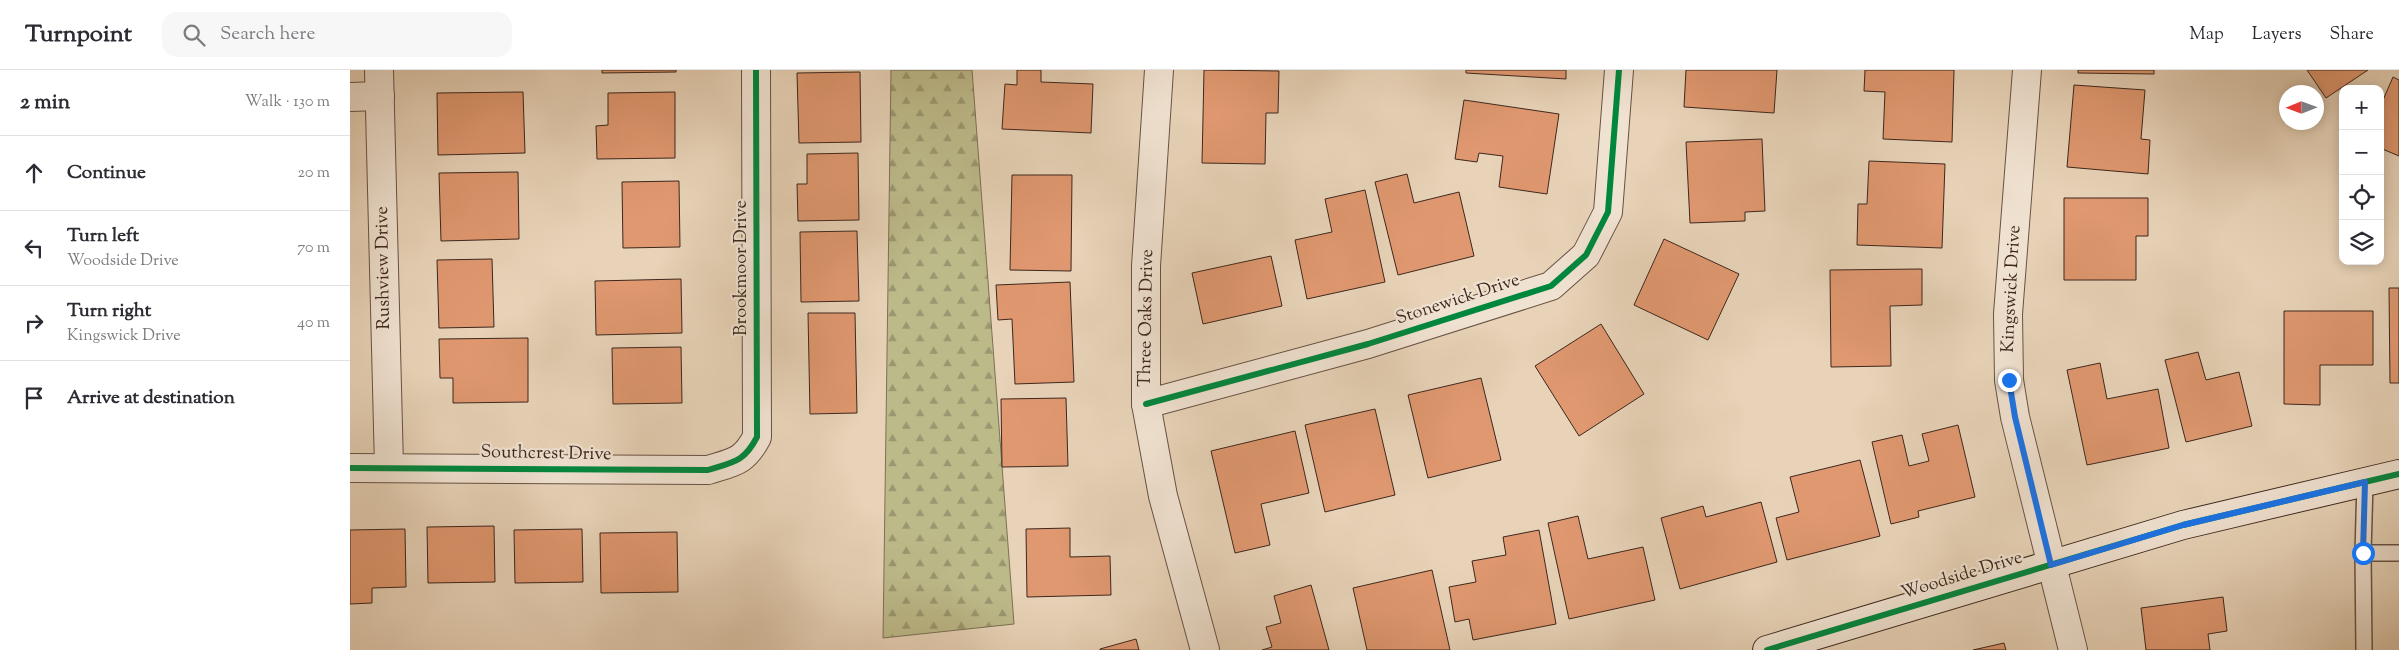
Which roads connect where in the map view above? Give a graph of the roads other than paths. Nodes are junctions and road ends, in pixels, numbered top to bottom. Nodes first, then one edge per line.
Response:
1 (756, 70) edge
2 (1159, 70) edge
3 (1620, 70) edge
4 (2027, 70) edge
5 (379, 83) edge
6 (350, 97) edge
7 (1146, 404) junction
8 (740, 460) joint
9 (388, 467) junction
10 (350, 468) edge
11 (2399, 474) edge
12 (2365, 482) junction
13 (2363, 553) junction
14 (2399, 553) edge
15 (2051, 565) junction
16 (1205, 650) edge
17 (1767, 650) edge
18 (2073, 650) edge
19 (2364, 650) edge

1 - 8 street, Brookmoor Drive
2 - 7 street, Three Oaks Drive
3 - 7 street, Stonewick Drive
4 - 15 street, Kingswick Drive
5 - 6 street
5 - 9 street, Rushview Drive
7 - 16 street, Three Oaks Drive
8 - 9 street, Southcrest Drive
9 - 10 street, Southcrest Drive
11 - 12 street, Woodside Drive
12 - 13 lane
12 - 15 street, Woodside Drive
13 - 14 lane
13 - 19 lane
15 - 17 street, Woodside Drive
15 - 18 street, Kingswick Drive

